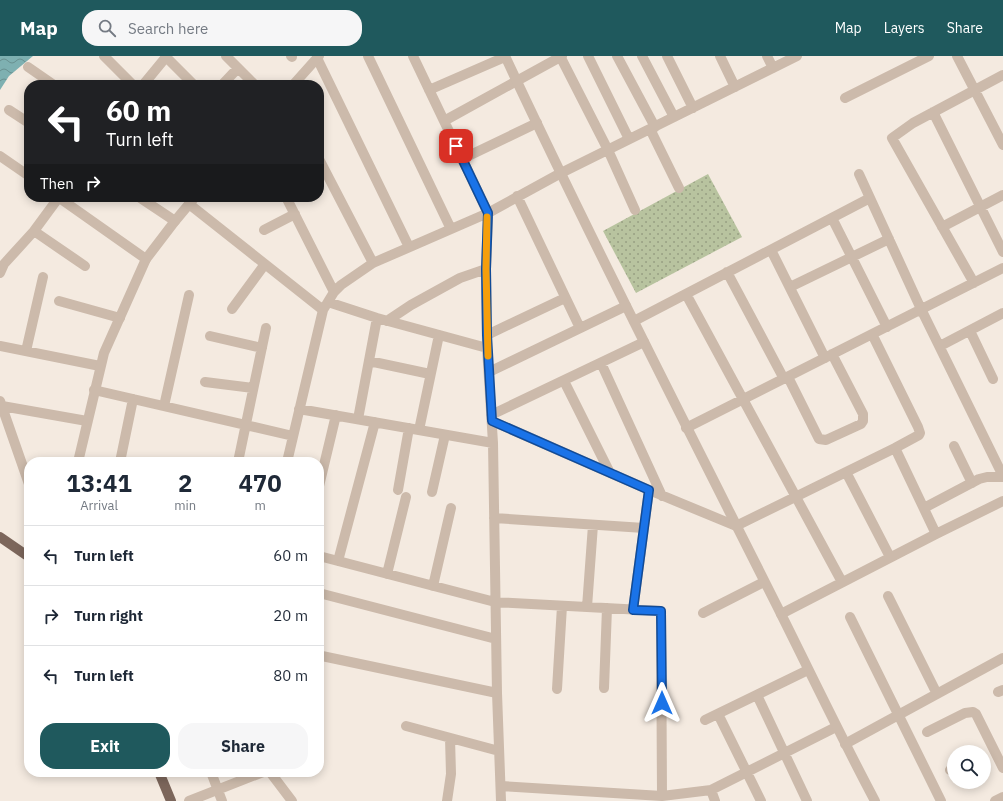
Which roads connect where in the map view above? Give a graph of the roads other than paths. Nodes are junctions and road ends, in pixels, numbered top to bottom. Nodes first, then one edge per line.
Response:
1 (104, 56) edge
2 (165, 56) edge
3 (227, 56) edge
4 (368, 56) edge
5 (415, 56) edge
6 (561, 56) edge
7 (588, 56) edge
8 (617, 56) edge
9 (642, 56) edge
10 (667, 56) edge
11 (720, 56) edge
12 (767, 56) edge
13 (797, 56) edge
14 (929, 56) edge
15 (957, 56) edge
16 (318, 57) edge
17 (505, 57) edge
18 (28, 67) dead end
19 (238, 68) junction
20 (773, 68) junction
21 (1003, 75) edge
22 (47, 80) edge
23 (128, 80) edge
24 (147, 80) edge
25 (189, 80) edge
26 (227, 80) edge
27 (250, 80) edge
28 (297, 80) edge
29 (517, 81) junction
30 (735, 86) junction
31 (429, 90) junction
32 (975, 90) junction
33 (846, 98) dead end
34 (693, 108) junction
35 (9, 110) dead end
36 (933, 112) junction
37 (674, 117) junction
38 (24, 120) edge
39 (444, 121) junction
40 (536, 123) junction
41 (652, 128) junction
42 (1000, 133) edge
43 (629, 139) junction
44 (1003, 144) edge
45 (608, 150) junction
46 (0, 156) edge
47 (462, 159) junction
48 (324, 169) edge
49 (24, 173) edge
50 (561, 173) junction
51 (858, 174) dead end
52 (679, 188) dead end
53 (1003, 195) edge
54 (517, 196) junction
55 (870, 198) junction
56 (55, 202) edge
57 (66, 202) edge
58 (146, 202) edge
59 (190, 202) edge
60 (194, 202) edge
61 (289, 202) edge
62 (980, 207) junction
63 (635, 210) dead end
64 (488, 213) junction
65 (295, 214) junction
66 (832, 218) junction
67 (175, 221) junction
68 (942, 227) junction
69 (451, 229) junction
70 (264, 230) dead end
71 (34, 231) junction
72 (889, 238) junction
73 (1002, 245) edge
74 (409, 247) junction
75 (771, 250) junction
76 (852, 257) junction
77 (146, 259) junction
78 (265, 264) junction
79 (373, 264) junction
80 (85, 266) dead end
81 (1003, 268) edge
82 (486, 269) junction
83 (727, 272) junction
84 (0, 273) edge
85 (43, 277) dead end
86 (974, 283) junction
87 (790, 288) junction
88 (334, 292) junction
89 (686, 294) junction
90 (189, 295) dead end
91 (565, 298) junction
92 (59, 301) dead end
93 (325, 306) junction
94 (626, 306) junction
95 (232, 309) dead end
96 (921, 309) junction
97 (1002, 315) edge
98 (120, 318) junction
99 (382, 319) junction
100 (634, 321) junction
101 (887, 327) junction
102 (266, 328) dead end
103 (580, 328) junction
104 (970, 331) junction
105 (872, 334) junction
106 (439, 335) junction
107 (487, 335) junction
108 (210, 336) dead end
109 (644, 342) junction
110 (0, 346) edge
111 (940, 346) junction
112 (262, 348) junction
113 (487, 348) junction
114 (26, 351) junction
115 (829, 356) junction
116 (369, 361) junction
117 (601, 363) junction
118 (100, 366) junction
119 (489, 372) junction
120 (430, 374) junction
121 (786, 378) junction
122 (993, 379) dead end
123 (564, 381) junction
124 (205, 382) dead end
125 (253, 388) junction
126 (94, 390) junction
127 (133, 399) junction
128 (743, 400) junction
129 (1, 403) edge
130 (164, 406) junction
131 (299, 409) junction
132 (336, 415) junction
133 (492, 418) junction
134 (358, 419) junction
135 (87, 422) junction
136 (375, 422) junction
137 (246, 424) junction
138 (686, 428) junction
139 (414, 429) junction
140 (445, 435) junction
141 (293, 436) junction
142 (493, 443) junction
143 (954, 446) dead end
144 (895, 448) junction
145 (79, 457) edge
146 (121, 457) edge
147 (239, 457) edge
148 (288, 457) edge
149 (324, 465) edge
150 (24, 470) edge
151 (846, 472) junction
152 (610, 473) junction
153 (1003, 476) edge
154 (972, 483) junction
155 (649, 490) junction
156 (432, 492) dead end
157 (662, 496) junction
158 (796, 497) junction
159 (1003, 501) edge
160 (451, 508) dead end
161 (924, 508) junction
162 (494, 518) junction
163 (593, 525) junction
164 (736, 526) junction
165 (644, 528) junction
166 (936, 534) junction
167 (0, 538) edge
168 (24, 554) edge
169 (324, 557) edge
170 (890, 557) junction
171 (338, 561) junction
172 (387, 574) junction
173 (764, 582) junction
174 (842, 582) junction
175 (433, 586) junction
176 (324, 594) edge
177 (888, 596) dead end
178 (495, 602) junction
179 (562, 606) junction
180 (587, 607) junction
181 (607, 608) junction
182 (633, 610) junction
183 (703, 613) dead end
184 (781, 614) junction
185 (850, 617) dead end
186 (496, 639) junction
187 (324, 656) edge
188 (1003, 658) edge
189 (808, 670) junction
190 (604, 688) dead end
191 (557, 689) dead end
192 (497, 693) junction
193 (937, 694) junction
194 (757, 695) junction
195 (718, 714) junction
196 (899, 715) junction
197 (705, 720) dead end
198 (406, 726) dead end
199 (836, 727) junction
200 (927, 732) dead end
201 (450, 738) junction
202 (845, 744) junction
203 (986, 745) edge
204 (499, 751) junction
205 (784, 753) junction
206 (991, 754) edge
207 (1003, 768) edge
208 (746, 771) junction
209 (161, 777) edge
210 (213, 777) edge
211 (250, 777) edge
212 (274, 777) edge
213 (501, 786) junction
214 (218, 790) junction
215 (710, 790) junction
216 (662, 796) junction
217 (601, 797) edge
218 (1003, 797) edge
219 (171, 801) edge
220 (189, 801) edge
221 (222, 801) edge
222 (292, 801) edge
223 (447, 801) edge
224 (501, 801) edge
225 (715, 801) edge
226 (761, 801) edge
227 (807, 801) edge
228 (875, 801) edge
229 (942, 801) edge
230 (995, 801) edge

1 - 23 street
2 - 24 street
2 - 25 street
3 - 19 street
4 - 69 street
5 - 31 street
6 - 29 street
6 - 45 street
7 - 43 street
8 - 41 street
9 - 37 street
10 - 34 street
11 - 30 street
12 - 20 street
13 - 20 street
14 - 33 street
15 - 32 street
16 - 28 street
16 - 74 street
17 - 29 street
17 - 31 street
18 - 22 street
19 - 26 street
19 - 27 street
20 - 30 street
21 - 32 street
29 - 39 street
29 - 40 street
30 - 34 street
31 - 39 street
32 - 36 street
32 - 42 street
34 - 37 street
35 - 38 street
36 - 62 street
36 - 68 street
37 - 41 street
39 - 47 street
40 - 47 street
40 - 50 street
41 - 43 street
41 - 52 street
42 - 44 street
43 - 45 street
45 - 50 street
45 - 63 street
46 - 49 street
47 - 64 street
48 - 79 street
50 - 54 street
50 - 94 street
51 - 55 street
53 - 62 street
54 - 64 street
54 - 91 street
55 - 66 street
55 - 72 street
56 - 71 street
57 - 77 street
58 - 67 street
59 - 67 street
60 - 78 street
61 - 65 street
62 - 68 street
62 - 73 street
64 - 69 street
64 - 82 street
65 - 70 street
65 - 88 street
66 - 75 street
66 - 76 street
67 - 77 street
68 - 86 street
69 - 74 street
71 - 80 street
71 - 84 street
72 - 76 street
72 - 96 street
74 - 79 street
75 - 83 street
75 - 87 street
76 - 87 street
76 - 101 street
77 - 98 street
78 - 93 street
78 - 95 street
79 - 88 street
81 - 86 street
82 - 99 street
82 - 107 street
83 - 89 street
83 - 121 street
85 - 114 street
86 - 96 street
87 - 115 street
88 - 93 street
89 - 100 street
89 - 128 street
90 - 130 street
91 - 103 street
91 - 107 street
92 - 98 street
93 - 99 street
93 - 131 street
94 - 100 street
94 - 103 street
96 - 101 street
96 - 111 street
97 - 104 street
98 - 118 street
99 - 106 street
99 - 116 street
100 - 109 street
101 - 105 street
102 - 112 street
103 - 119 street
104 - 111 street
104 - 122 street
105 - 115 street
105 - 144 street
106 - 113 street
106 - 120 street
107 - 113 street
108 - 112 street
109 - 117 street
109 - 138 street
110 - 114 street
111 - 153 street
112 - 125 street
113 - 119 street
114 - 118 street
115 - 121 street
115 - 121 street
116 - 120 street
116 - 134 street
117 - 123 street
117 - 157 street
118 - 126 street
119 - 133 street
120 - 139 street
121 - 128 street
123 - 133 street
123 - 152 street
124 - 125 street
125 - 137 street
126 - 127 street
126 - 135 street
127 - 130 street
127 - 146 street
128 - 138 street
128 - 158 street
129 - 135 street
129 - 150 street
130 - 137 street
131 - 132 street
131 - 141 street
132 - 134 street
132 - 149 street
133 - 142 street
133 - 152 street
134 - 136 street
135 - 145 street
136 - 139 street
136 - 171 street
137 - 141 street
137 - 147 street
138 - 164 street
139 - 140 street
139 - 172 street
140 - 142 street
140 - 156 street
141 - 148 street
142 - 162 street
143 - 154 street
144 - 151 street
144 - 161 street
151 - 158 street
151 - 170 street
152 - 155 street
153 - 154 street
154 - 161 street
155 - 157 street
155 - 165 street
157 - 164 street
158 - 164 street
158 - 174 street
159 - 166 street
160 - 175 street
161 - 166 street
162 - 163 street
162 - 178 street
163 - 165 street
163 - 180 street
164 - 173 street
165 - 182 street
166 - 170 street
167 - 168 main road
169 - 171 street
170 - 174 street
171 - 172 street
172 - 175 street
173 - 183 street
173 - 184 street
174 - 184 street
175 - 178 street
176 - 186 street
177 - 193 street
178 - 179 street
178 - 186 street
179 - 180 street
179 - 191 street
180 - 181 street
181 - 182 street
181 - 190 street
182 - 216 street
184 - 189 street
185 - 196 street
186 - 192 street
187 - 192 street
188 - 193 street
189 - 194 street
189 - 199 street
192 - 204 street
193 - 196 street
194 - 195 street
194 - 205 street
195 - 197 street
195 - 208 street
196 - 202 street
196 - 229 street
198 - 201 street
199 - 202 street
199 - 205 street
200 - 203 street
201 - 204 street
201 - 223 street
202 - 228 street
204 - 213 street
205 - 208 street
205 - 227 street
206 - 207 street
208 - 215 street
208 - 226 street
209 - 219 main road
210 - 214 street
211 - 214 street
212 - 222 street
213 - 217 street
213 - 224 street
214 - 220 street
214 - 221 street
215 - 216 street
215 - 225 street
216 - 217 street
218 - 230 street

